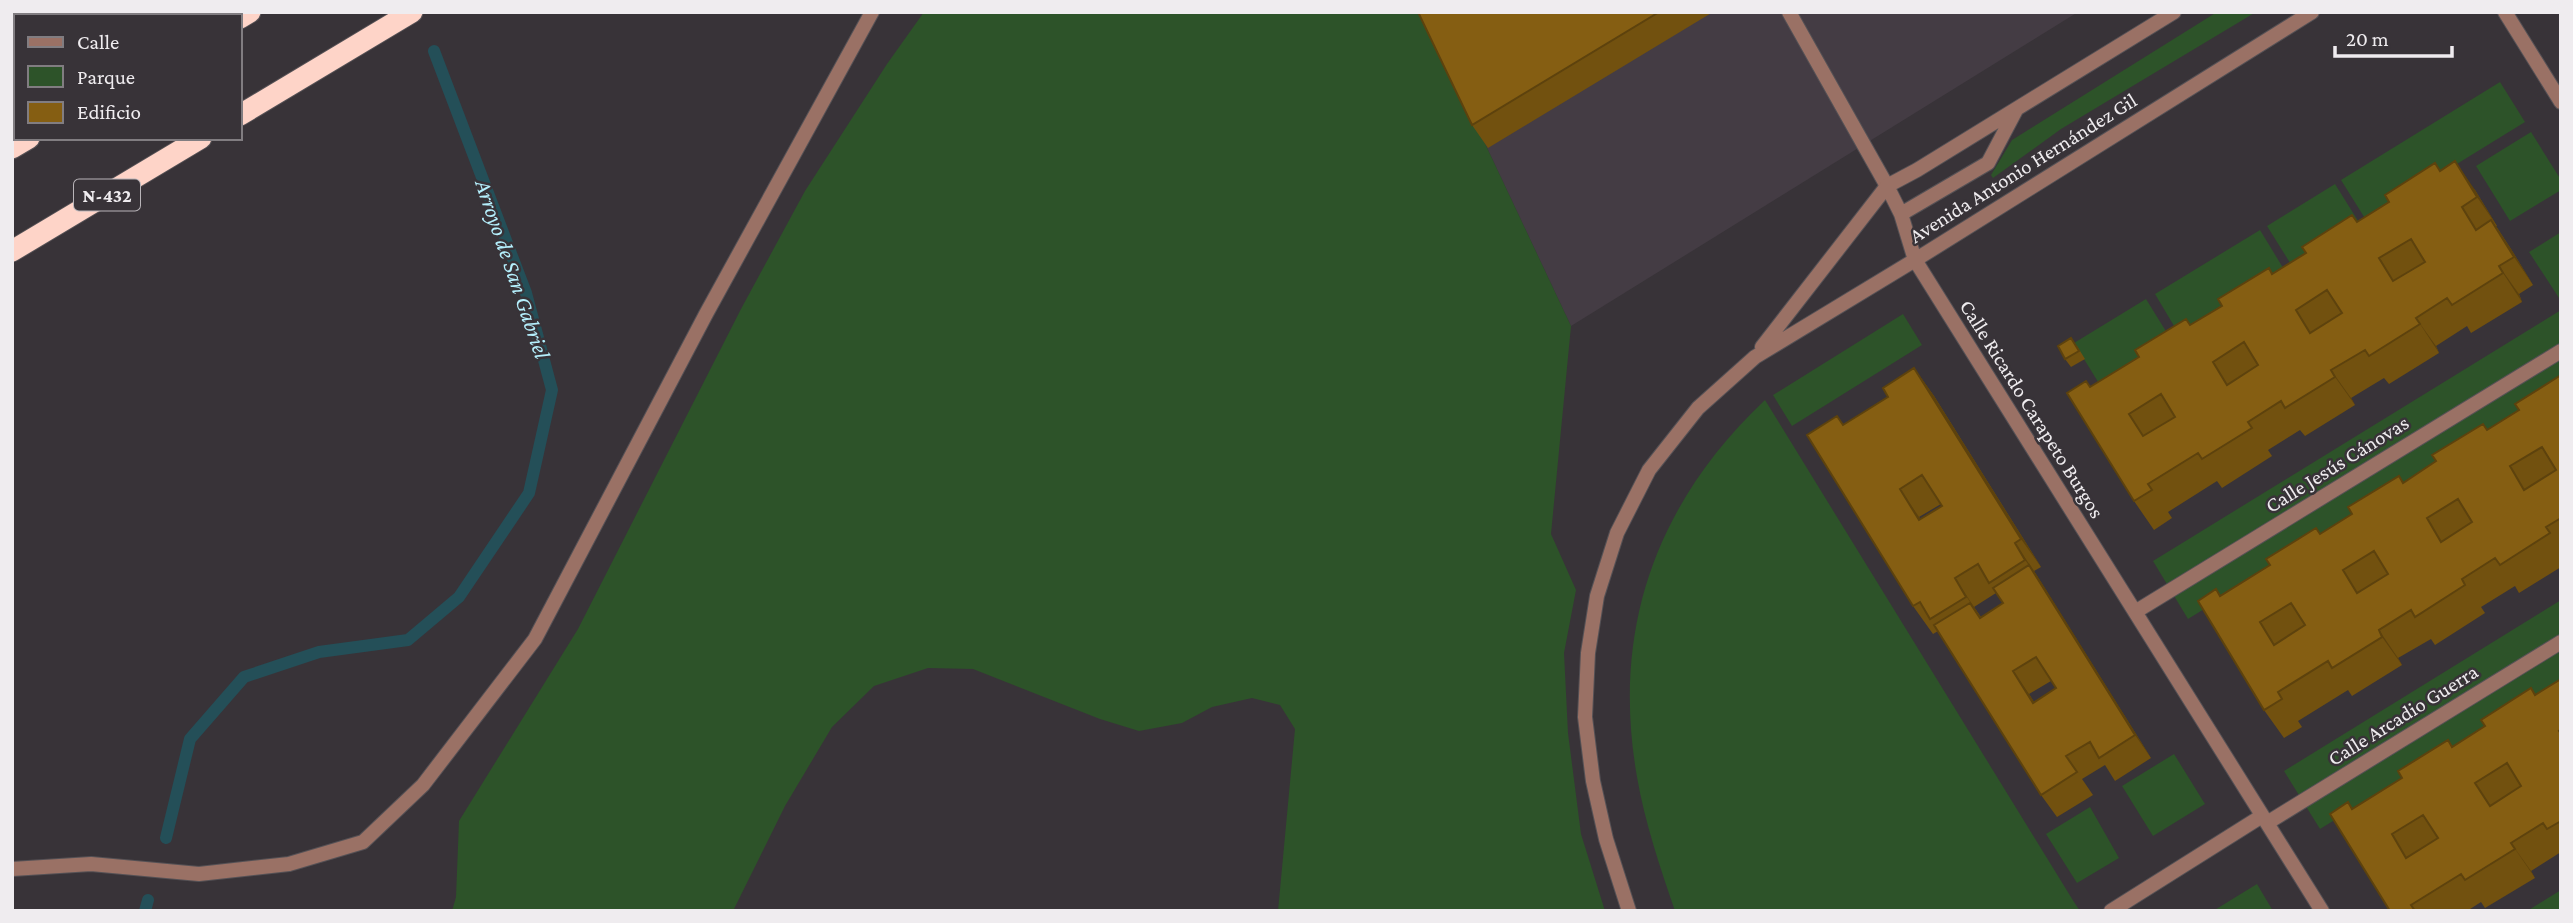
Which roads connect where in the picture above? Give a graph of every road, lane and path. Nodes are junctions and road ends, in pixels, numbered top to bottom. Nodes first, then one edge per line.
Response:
1 (412, 12) edge
2 (872, 12) edge
3 (883, 12) edge
4 (1789, 12) edge
5 (2174, 12) edge
6 (2312, 12) edge
7 (2505, 12) edge
8 (847, 60) junction
9 (2561, 102) edge
10 (2017, 108) junction
11 (242, 114) edge
12 (198, 140) edge
13 (1887, 186) junction
14 (1901, 214) junction
15 (12, 251) edge
16 (1915, 260) junction
17 (2561, 351) edge
18 (1755, 357) junction
19 (2135, 612) junction
20 (2561, 642) edge
21 (2264, 819) junction
22 (12, 869) edge
23 (1629, 911) edge
24 (2111, 911) edge
25 (2322, 911) edge

1 - 11 highway
2 - 8 street
3 - 8 street
4 - 13 street, Calle Ricardo Carapeto Burgos
5 - 10 street, Avenida Antonio Hernández Gil
6 - 16 street, Avenida Antonio Hernández Gil
7 - 9 street
8 - 22 street
10 - 13 street, Avenida Antonio Hernández Gil
10 - 14 street
12 - 15 highway, N-432
13 - 14 street, Calle Ricardo Carapeto Burgos
13 - 18 street, Avenida Antonio Hernández Gil
14 - 16 street, Calle Ricardo Carapeto Burgos
16 - 18 street, Avenida Antonio Hernández Gil
16 - 19 street, Calle Ricardo Carapeto Burgos
17 - 19 street, Calle Jesús Cánovas
18 - 23 street, Avenida Antonio Hernández Gil
19 - 21 street, Calle Ricardo Carapeto Burgos
20 - 21 street, Calle Arcadio Guerra
21 - 24 street
21 - 25 street, Calle Ricardo Carapeto Burgos

